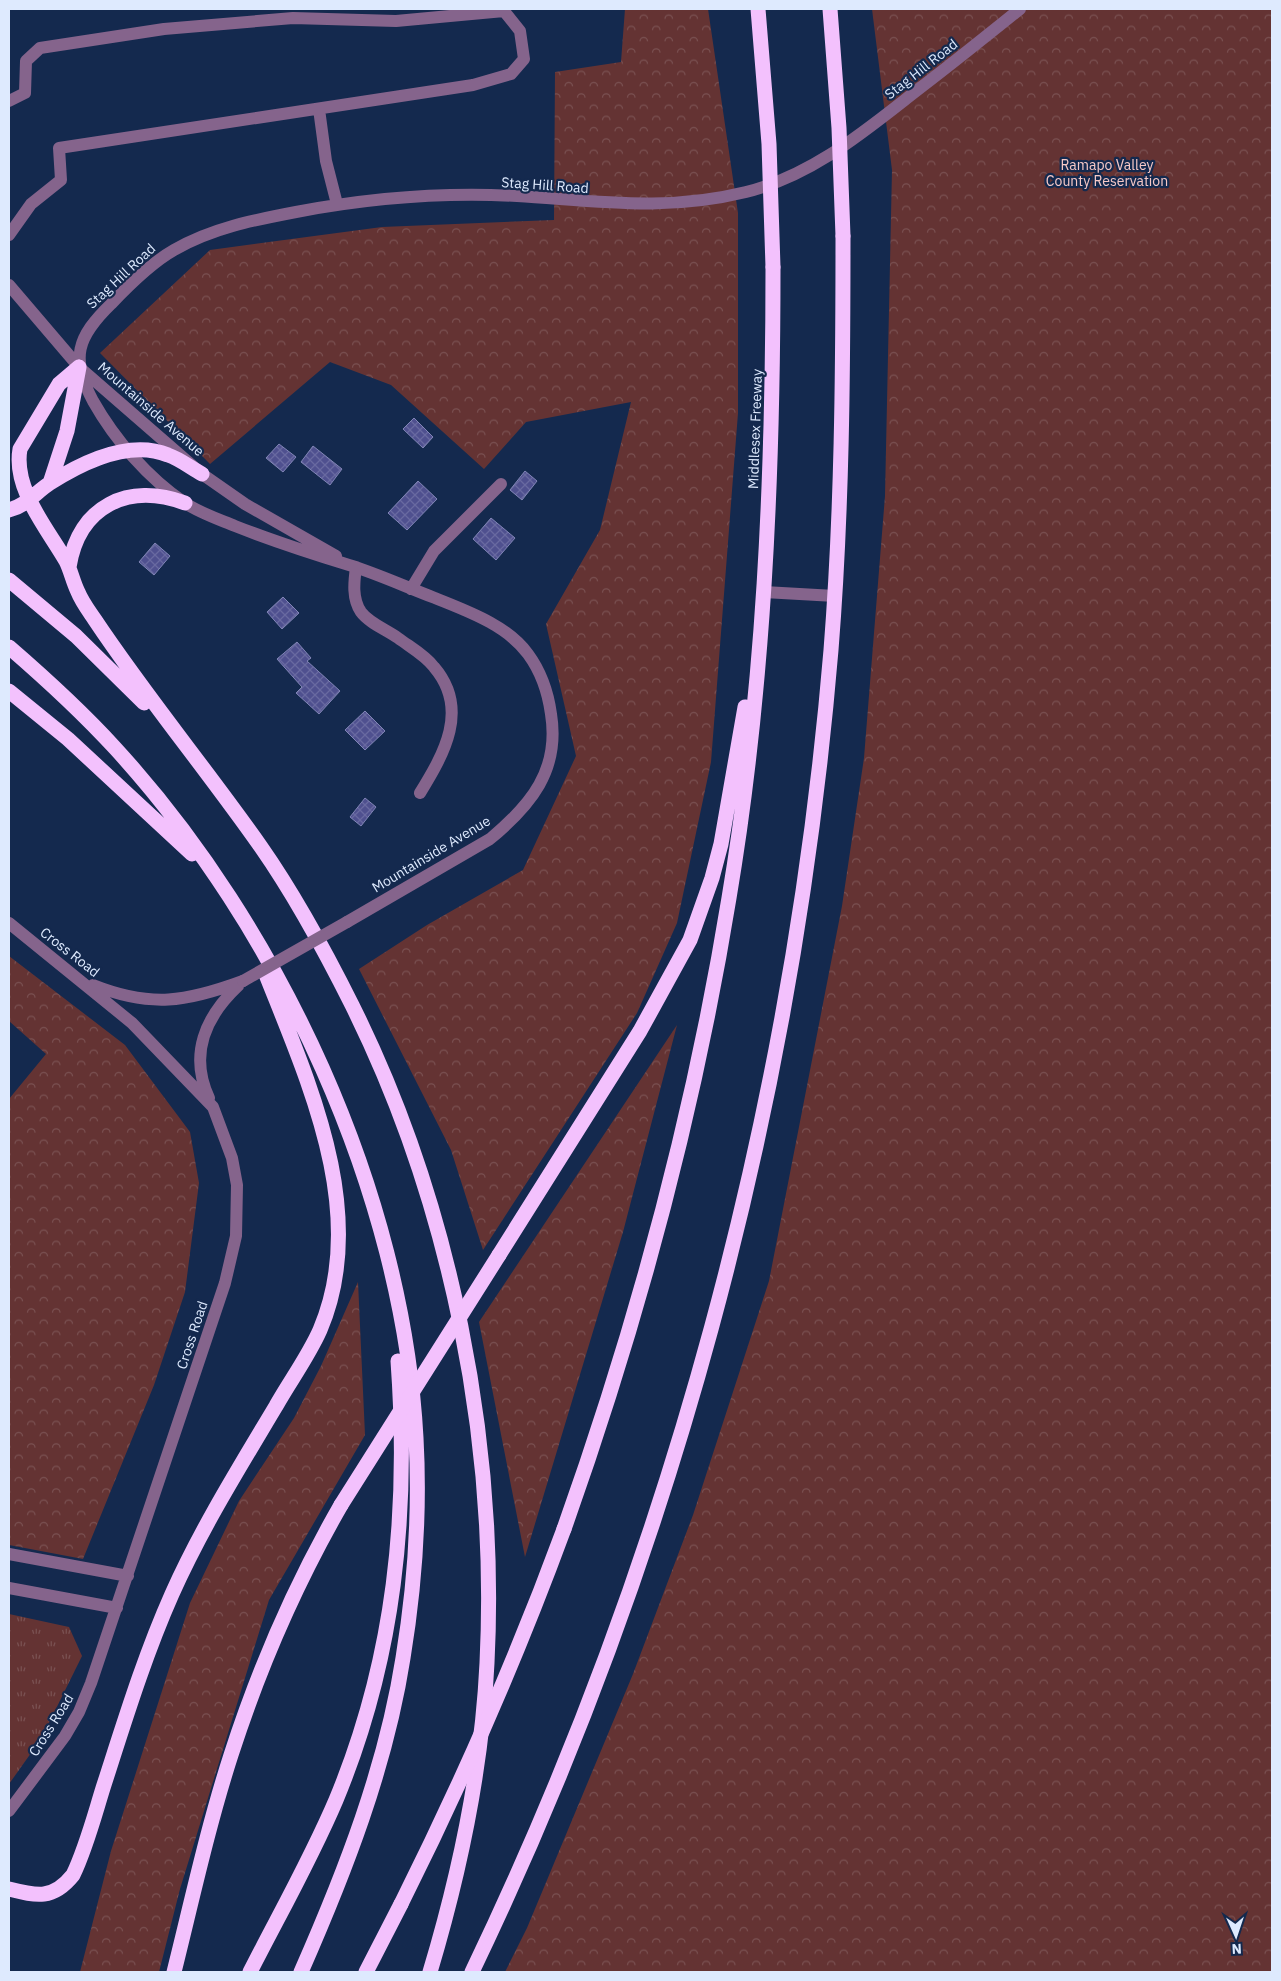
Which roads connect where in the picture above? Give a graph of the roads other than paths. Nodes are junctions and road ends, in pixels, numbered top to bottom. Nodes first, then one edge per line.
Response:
1 (758, 9) edge
2 (830, 9) edge
3 (1020, 9) edge
4 (9, 102) edge
5 (318, 110) junction
6 (337, 204) junction
7 (9, 235) edge
8 (9, 285) edge
9 (78, 367) junction
10 (126, 450) junction
11 (202, 474) junction
12 (50, 483) junction
13 (501, 484) dead end
14 (30, 500) junction
15 (185, 503) junction
16 (9, 510) edge
17 (69, 567) junction
18 (356, 567) junction
19 (9, 580) edge
20 (411, 589) junction
21 (764, 592) junction
22 (835, 596) junction
23 (9, 647) edge
24 (9, 690) edge
25 (190, 754) junction
26 (420, 793) dead end
27 (218, 879) junction
28 (9, 924) edge
29 (248, 929) junction
30 (72, 972) junction
31 (243, 981) junction
32 (213, 1107) junction
33 (392, 1280) junction
34 (9, 1554) edge
35 (128, 1576) junction
36 (9, 1588) edge
37 (117, 1608) junction
38 (9, 1811) edge
39 (9, 1888) edge
40 (174, 1972) edge
41 (250, 1972) edge
42 (302, 1972) edge
43 (366, 1972) edge
44 (430, 1972) edge
45 (472, 1972) edge

1 - 21 highway, Middlesex Freeway, bridge
2 - 22 highway, bridge
3 - 6 street, Stag Hill Road
4 - 5 street
5 - 6 street
5 - 7 street
6 - 9 street, Stag Hill Road
8 - 9 street
9 - 10 street, Mountainside Avenue
9 - 11 street, Mountainside Avenue
9 - 12 highway
9 - 14 highway
10 - 11 highway
10 - 12 highway
10 - 15 street, Mountainside Avenue
11 - 18 street, Mountainside Avenue
12 - 14 highway
13 - 20 street
14 - 16 highway
14 - 17 highway
15 - 17 highway
15 - 18 street, Mountainside Avenue
17 - 25 highway
18 - 20 street, Mountainside Avenue
18 - 26 street
19 - 25 highway
20 - 31 street, Mountainside Avenue, bridge
21 - 22 street
21 - 40 highway, bridge
21 - 43 highway, bridge
22 - 45 highway
23 - 27 highway
24 - 27 highway
25 - 44 highway
27 - 29 highway
28 - 30 street, Cross Road
29 - 33 highway
29 - 39 highway
30 - 31 street, Mountainside Avenue
30 - 32 street, Cross Road
31 - 32 street, Mountainside Avenue
32 - 35 street, Cross Road
33 - 41 highway
33 - 42 highway
34 - 35 street
35 - 37 street, Cross Road
36 - 37 street
37 - 38 street, Cross Road

